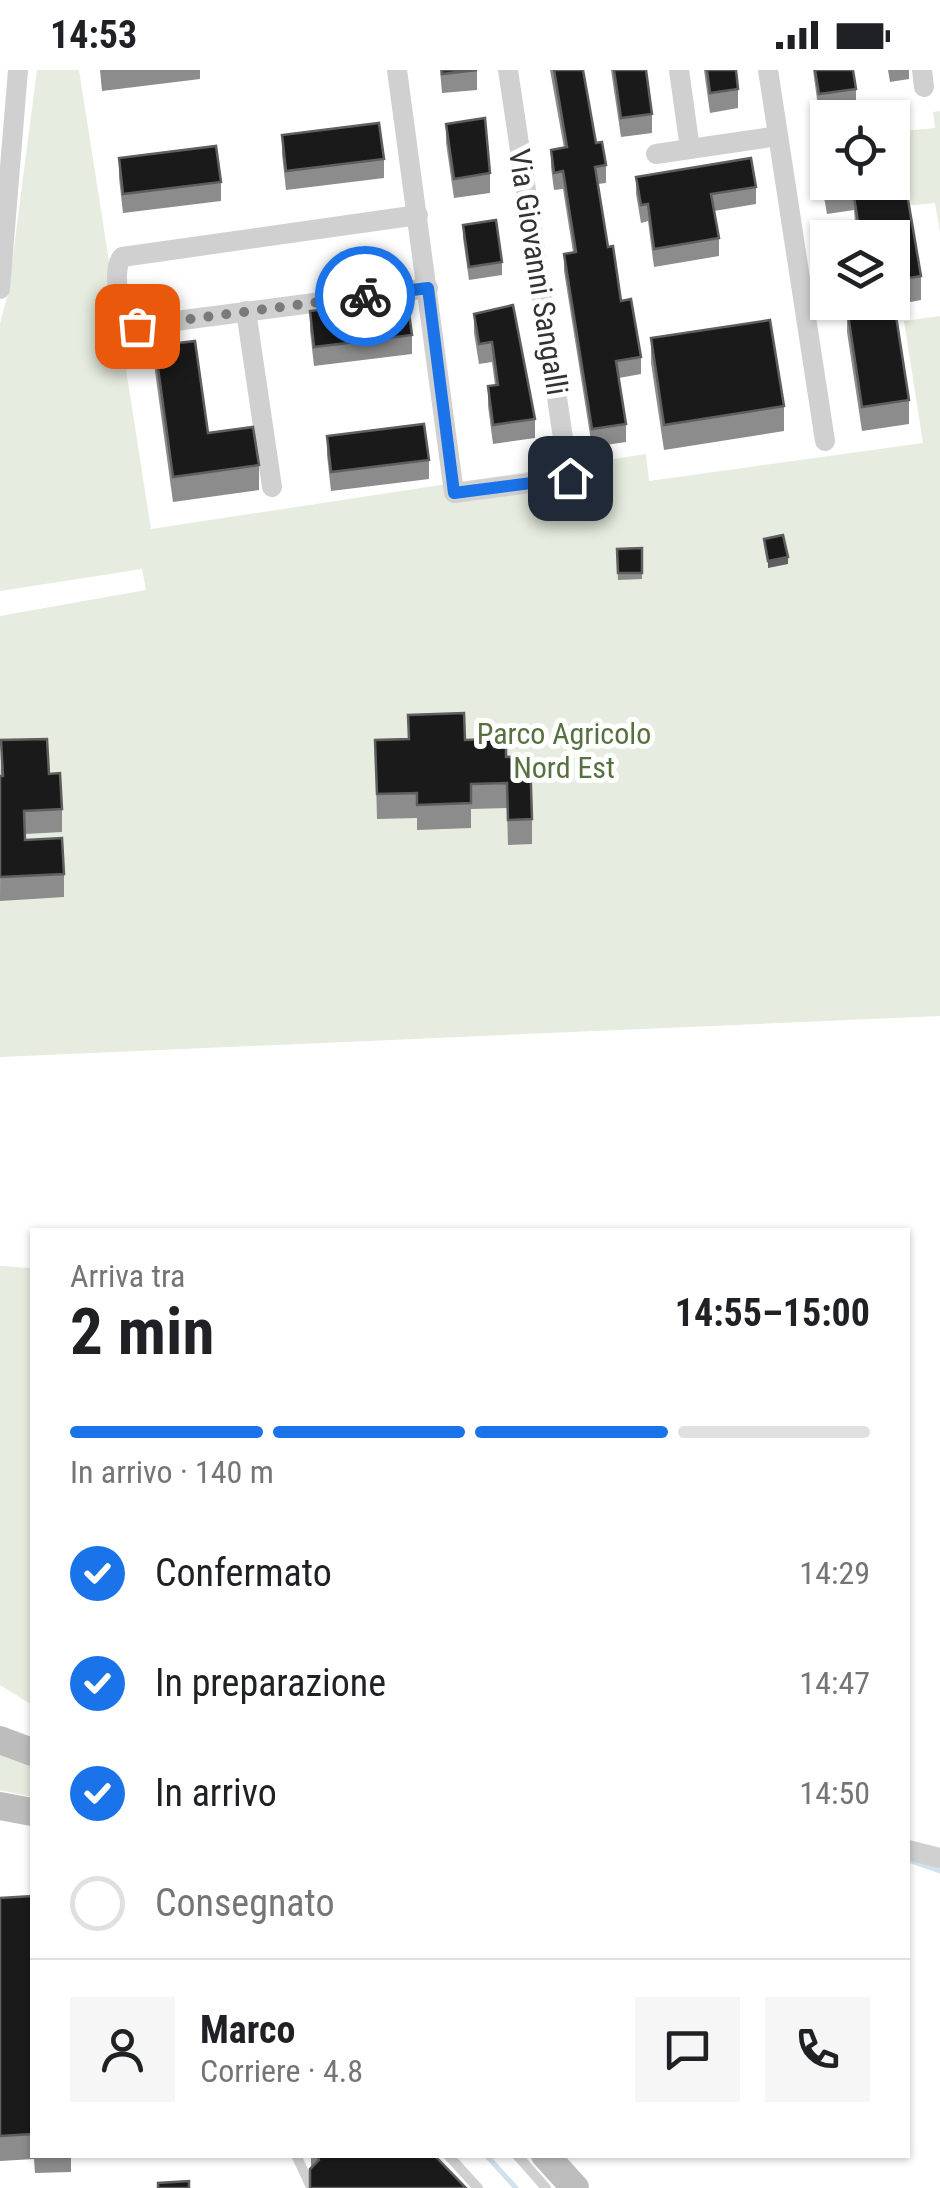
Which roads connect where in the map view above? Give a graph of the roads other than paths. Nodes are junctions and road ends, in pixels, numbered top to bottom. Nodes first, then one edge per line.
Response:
1 (18, 70) edge
2 (397, 70) edge
3 (508, 70) edge
4 (679, 70) edge
5 (768, 70) edge
6 (778, 136) junction
7 (690, 149) junction
8 (656, 154) dead end
9 (418, 215) junction
10 (428, 288) junction
11 (0, 289) edge
12 (246, 310) junction
13 (825, 441) dead end
14 (272, 487) dead end
15 (0, 1806) edge
16 (30, 1812) edge
17 (910, 1850) edge
18 (940, 1858) edge
19 (297, 2158) edge
20 (451, 2158) edge
21 (520, 2158) edge
22 (548, 2158) edge
23 (310, 2185) edge
24 (478, 2188) edge
25 (546, 2188) edge
26 (576, 2188) edge

1 - 11 street
2 - 9 street
3 - 10 street, Via Giovanni Sangalli
4 - 7 street
5 - 6 street
6 - 7 street
6 - 13 street
7 - 8 street
9 - 10 street
9 - 12 street
10 - 12 street
12 - 14 street
15 - 16 main road
17 - 18 street
19 - 23 lane
20 - 24 lane
21 - 25 lane
22 - 26 main road

